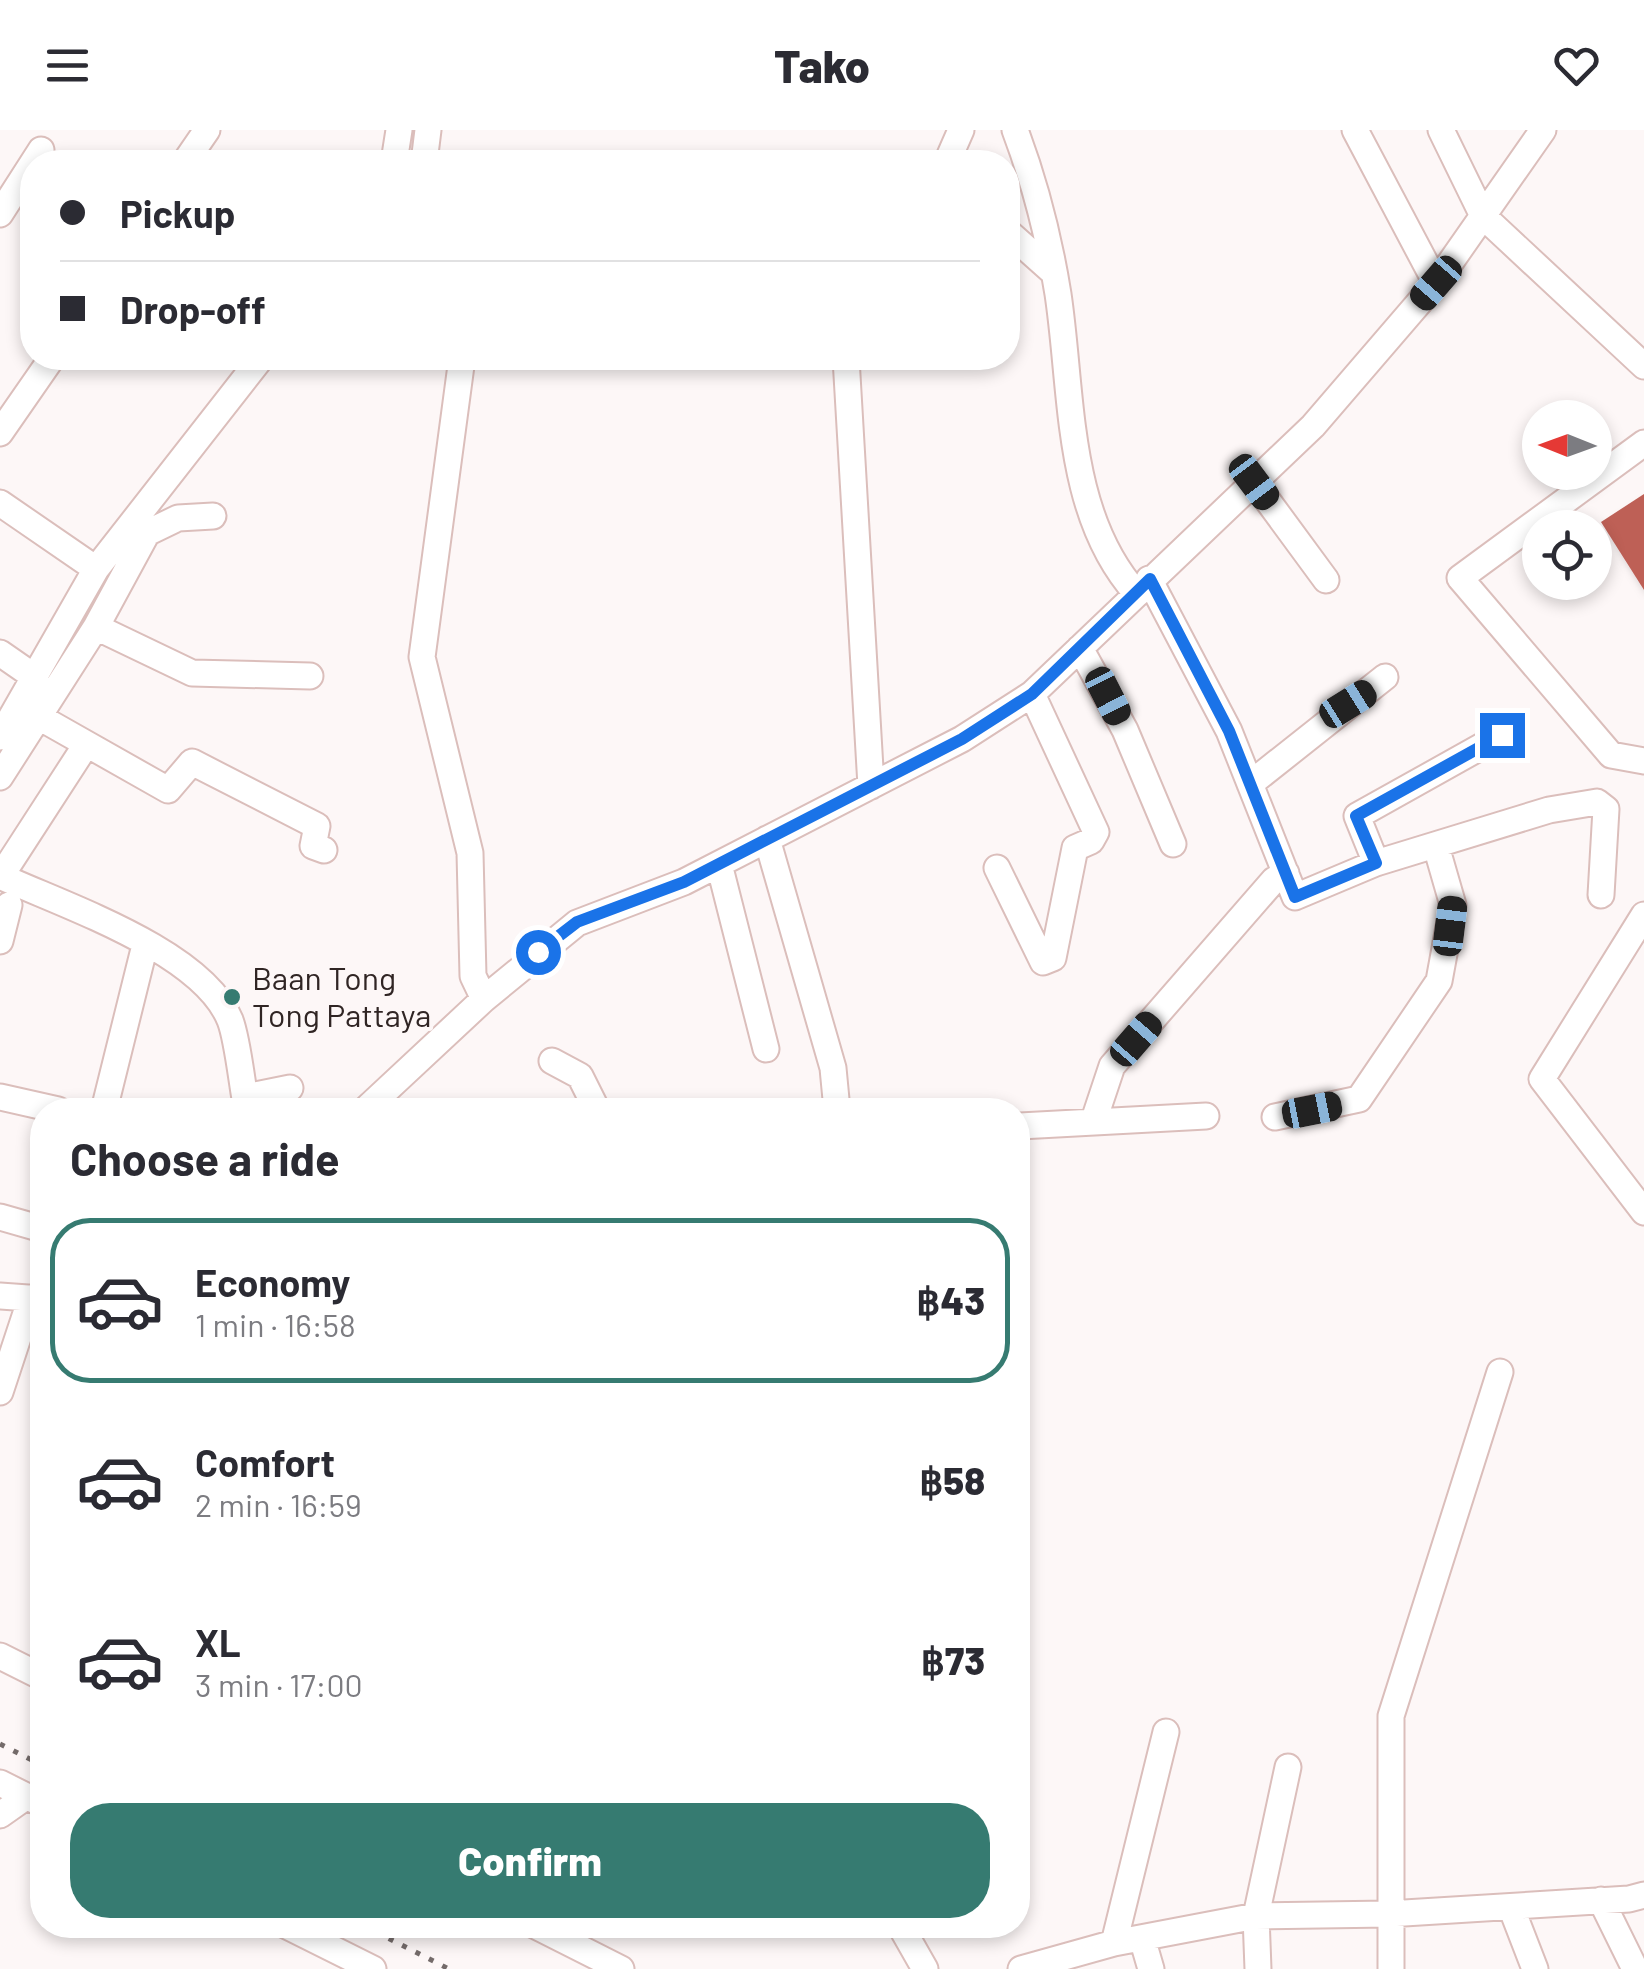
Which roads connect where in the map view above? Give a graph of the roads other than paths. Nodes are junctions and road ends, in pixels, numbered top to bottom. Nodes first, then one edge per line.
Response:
1 (1015, 130) edge
2 (1355, 130) edge
3 (1441, 130) edge
4 (1543, 130) edge
5 (20, 183) edge
6 (0, 214) edge
7 (1482, 216) junction
8 (1020, 243) edge
9 (1054, 273) junction
10 (1436, 283) junction
11 (1644, 366) edge
12 (44, 370) edge
13 (253, 370) edge
14 (460, 370) edge
15 (847, 370) edge
16 (0, 433) edge
17 (1644, 444) edge
18 (1254, 482) junction
19 (0, 503) edge
20 (213, 516) dead end
21 (96, 569) junction
22 (1326, 580) dead end
23 (1143, 586) junction
24 (96, 627) junction
25 (1080, 648) junction
26 (0, 653) edge
27 (310, 676) dead end
28 (1385, 677) dead end
29 (36, 678) junction
30 (1032, 694) junction
31 (39, 718) junction
32 (1502, 735) dead end
33 (0, 737) edge
34 (82, 751) dead end
35 (1644, 761) edge
36 (0, 778) edge
37 (1250, 784) junction
38 (871, 786) junction
39 (766, 839) junction
40 (1173, 844) dead end
41 (1436, 846) junction
42 (324, 850) dead end
43 (1376, 863) junction
44 (719, 864) junction
45 (997, 868) dead end
46 (1286, 873) junction
47 (0, 876) edge
48 (1600, 895) dead end
49 (9, 905) dead end
50 (1644, 915) edge
51 (0, 941) edge
52 (143, 953) dead end
53 (484, 999) junction
54 (766, 1049) dead end
55 (552, 1061) dead end
56 (290, 1088) dead end
57 (0, 1096) edge
58 (107, 1098) edge
59 (245, 1098) edge
60 (262, 1098) edge
61 (377, 1098) edge
62 (591, 1098) edge
63 (836, 1098) edge
64 (30, 1103) edge
65 (1206, 1116) dead end
66 (1275, 1117) dead end
67 (1094, 1120) junction
68 (1030, 1125) edge
69 (1644, 1212) edge
70 (0, 1218) edge
71 (30, 1226) edge
72 (0, 1296) edge
73 (30, 1298) edge
74 (30, 1316) edge
75 (1500, 1372) dead end
76 (0, 1392) edge
77 (0, 1656) edge
78 (30, 1671) edge
79 (1166, 1732) dead end
80 (1288, 1766) dead end
81 (0, 1782) edge
82 (30, 1797) edge
83 (30, 1802) edge
84 (0, 1815) edge
85 (1644, 1894) edge
86 (1600, 1900) junction
87 (1511, 1907) junction
88 (1388, 1914) junction
89 (1256, 1916) junction
90 (311, 1938) edge
91 (560, 1938) edge
92 (907, 1938) edge
93 (1142, 1938) junction
94 (1114, 1943) junction
95 (373, 1969) edge
96 (621, 1969) edge
97 (925, 1969) edge
98 (1021, 1969) edge
99 (1151, 1969) edge
100 (1258, 1969) edge
101 (1390, 1969) edge
102 (1534, 1969) edge
103 (1635, 1969) edge

1 - 9 street
2 - 10 street
3 - 7 street
4 - 7 street
5 - 6 street
7 - 10 street
7 - 11 street
8 - 9 street
9 - 23 street
10 - 18 street
12 - 16 street
13 - 21 street
14 - 53 street
15 - 38 street
17 - 35 street
18 - 22 street
18 - 23 street
19 - 21 street
20 - 24 street
21 - 29 street
23 - 25 street
23 - 37 street
24 - 27 street
24 - 31 street
25 - 30 street
25 - 40 street
26 - 29 street
28 - 37 street
29 - 33 street
30 - 38 street
30 - 45 street
31 - 36 street
31 - 42 street
32 - 43 street
34 - 47 street
37 - 46 street
38 - 39 street
39 - 44 street
39 - 63 street
41 - 43 street
41 - 48 street
41 - 66 street
43 - 46 street
44 - 53 street
44 - 54 street
46 - 67 street
47 - 59 street
49 - 51 street
50 - 69 street
52 - 58 street
53 - 61 street
55 - 62 street
56 - 60 street
57 - 64 street
65 - 67 street
67 - 68 street
70 - 71 street
72 - 73 street
74 - 76 street
75 - 88 street
77 - 78 street
79 - 94 street
80 - 89 street
81 - 82 street
83 - 84 street
85 - 86 street
86 - 87 street
86 - 103 street
87 - 88 street
87 - 102 street
88 - 89 street
88 - 101 street
89 - 93 street
89 - 100 street
90 - 95 street
91 - 96 street
92 - 97 street
93 - 94 street
93 - 99 street
94 - 98 street

